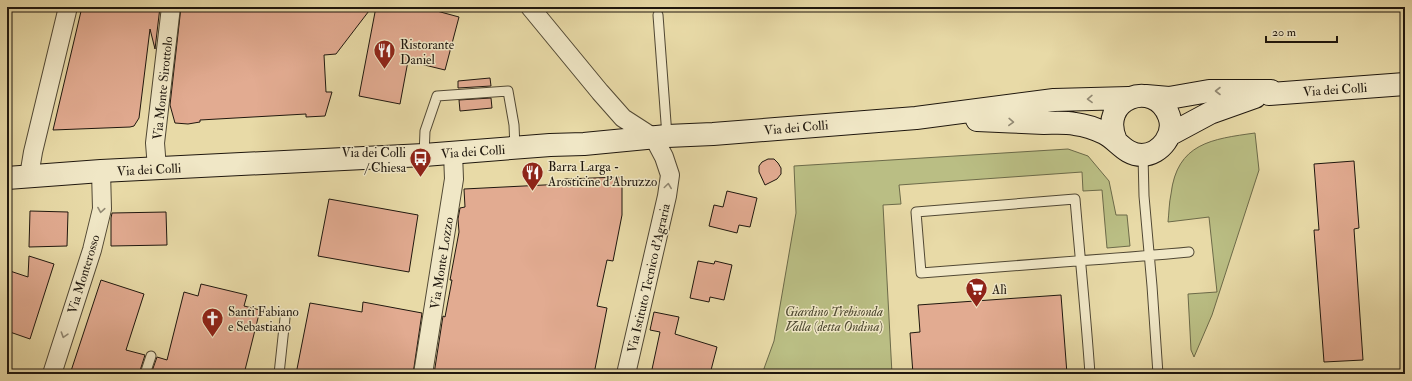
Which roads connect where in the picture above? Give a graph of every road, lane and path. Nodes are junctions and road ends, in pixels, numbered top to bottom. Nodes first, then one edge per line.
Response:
1 (68, 7) edge
2 (171, 7) edge
3 (530, 7) edge
4 (658, 15) dead end
5 (1405, 84) edge
6 (1271, 91) junction
7 (1137, 97) junction
8 (916, 118) junction
9 (1169, 135) junction
10 (661, 137) junction
11 (1116, 142) junction
12 (515, 148) junction
13 (453, 152) junction
14 (424, 155) junction
15 (1143, 155) junction
16 (157, 168) junction
17 (101, 171) junction
18 (29, 176) junction
19 (7, 178) edge
20 (1189, 252) dead end
21 (1149, 256) junction
22 (1080, 261) junction
23 (285, 318) dead end
24 (151, 356) dead end
25 (52, 374) edge
26 (145, 374) edge
27 (279, 374) edge
28 (423, 374) edge
29 (626, 374) edge
30 (1090, 374) edge
31 (1158, 374) edge

1 - 18 street
2 - 16 street, Via Monte Sirottolo
3 - 10 street
4 - 10 lane
5 - 6 main road, Via dei Colli
6 -> 7 main road, Via dei Colli
6 - 9 main road, Via dei Colli
7 -> 8 main road, Via dei Colli
7 - 9 main road
7 - 11 main road
8 - 10 main road, Via dei Colli
8 -> 11 main road, Via dei Colli
9 - 15 main road, Via dei Colli
10 - 12 main road, Via dei Colli
29 -> 10 street, Via Istituto Tecnico d'Agraria
11 - 15 main road, Via dei Colli
12 - 13 main road, Via dei Colli
12 - 14 lane
13 - 14 main road, Via dei Colli
13 - 28 street, Via Monte Lozzo
14 - 16 main road, Via dei Colli
15 - 21 lane
16 - 17 main road, Via dei Colli
17 - 18 main road, Via dei Colli
17 -> 25 street, Via Monterosso
18 - 19 main road, Via dei Colli
20 - 21 lane
21 - 22 lane
21 - 31 lane
22 - 22 lane
22 - 30 lane
23 - 27 lane
24 - 26 lane

